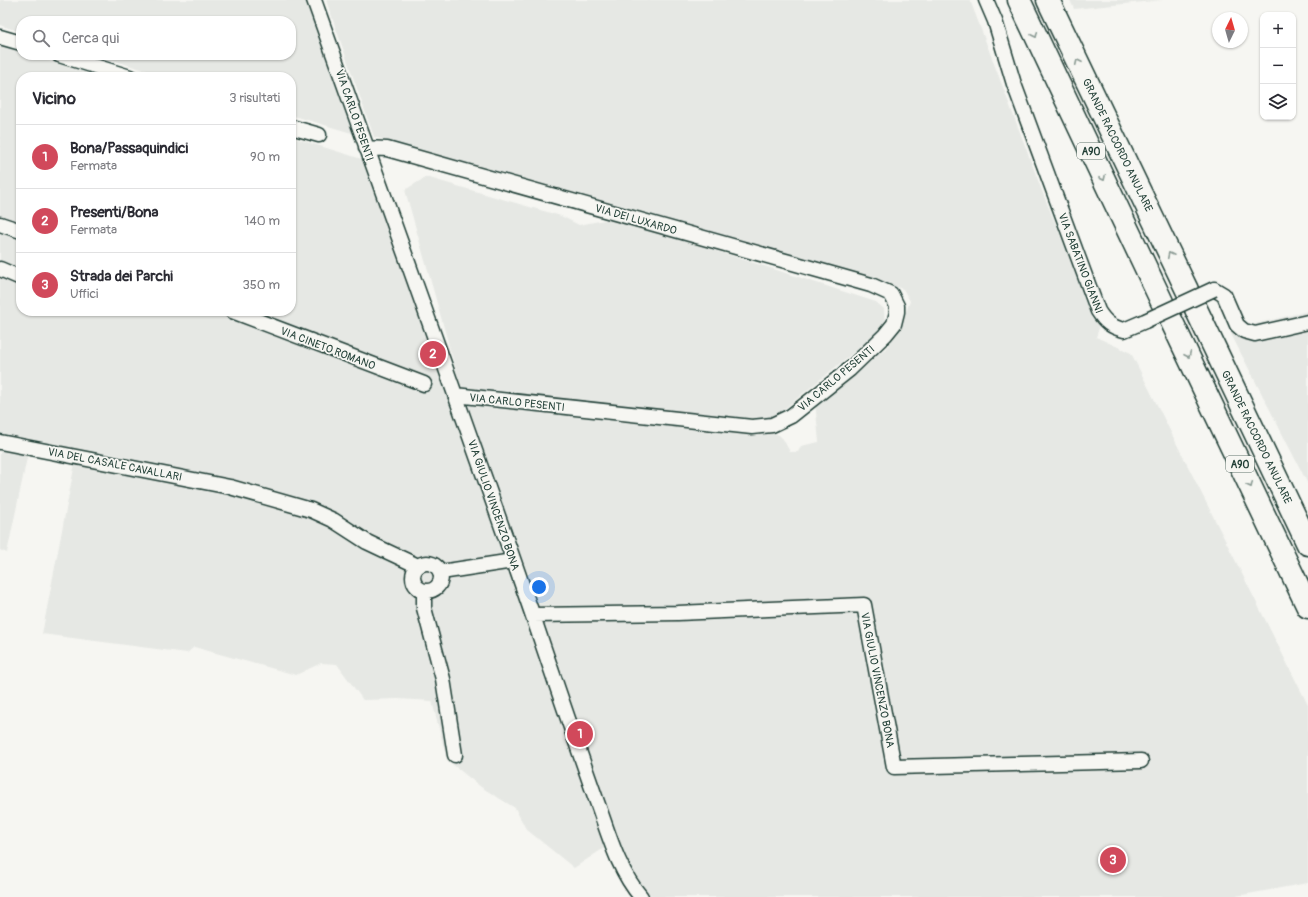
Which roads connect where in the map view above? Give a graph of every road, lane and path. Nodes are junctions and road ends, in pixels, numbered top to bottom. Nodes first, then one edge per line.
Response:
1 (314, 0) edge
2 (986, 0) edge
3 (1018, 0) edge
4 (1048, 0) edge
5 (0, 37) edge
6 (16, 42) edge
7 (75, 60) edge
8 (114, 72) edge
9 (296, 128) edge
10 (319, 135) dead end
11 (366, 148) junction
12 (0, 224) edge
13 (16, 229) edge
14 (0, 269) edge
15 (16, 276) edge
16 (897, 306) joint
17 (245, 316) edge
18 (1308, 322) edge
19 (424, 384) dead end
20 (456, 396) junction
21 (0, 442) edge
22 (1308, 544) edge
23 (514, 561) junction
24 (418, 566) junction
25 (441, 572) junction
26 (424, 591) junction
27 (1308, 607) edge
28 (533, 615) junction
29 (455, 755) dead end
30 (1141, 761) dead end
31 (641, 897) edge

1 - 11 street, VIA CARLO PESENTI
2 - 18 street, VIA SABATINO GIANNI, bridge
3 -> 27 highway, A90
22 -> 4 highway, GRANDE RACCORDO ANULARE / A90
5 - 6 street
7 - 8 street
9 - 10 street
11 - 16 street, VIA DEI LUXARDO
11 - 20 street, VIA CARLO PESENTI
12 - 13 street
14 - 15 street
16 - 20 street, VIA CARLO PESENTI
17 - 19 street, VIA CINETO ROMANO
20 - 23 street, VIA GIULIO VINCENZO BONA
21 - 24 street, VIA DEL CASALE CAVALLARI
23 - 25 street
23 - 28 street, VIA GIULIO VINCENZO BONA
24 - 25 street
24 - 26 street
25 - 26 street
26 - 29 street
28 - 30 street, VIA GIULIO VINCENZO BONA
28 - 31 street, VIA GIULIO VINCENZO BONA

